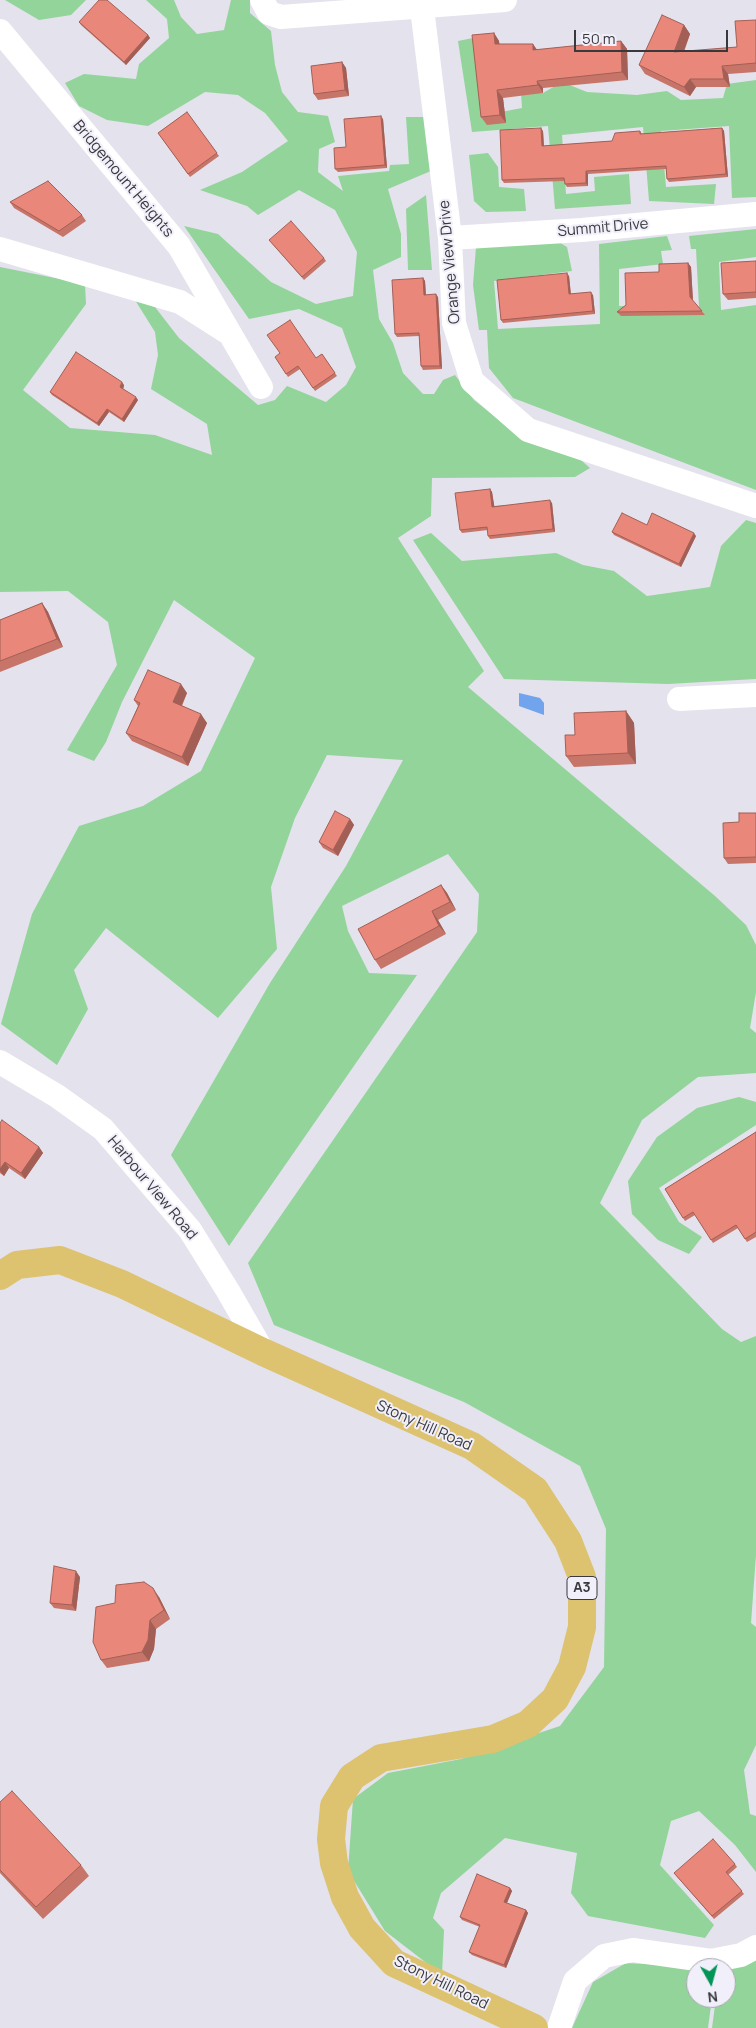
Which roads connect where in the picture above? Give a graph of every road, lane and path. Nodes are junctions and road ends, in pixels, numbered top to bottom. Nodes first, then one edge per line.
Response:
1 (505, 0) edge
2 (265, 7) edge
3 (422, 8) junction
4 (0, 31) edge
5 (756, 214) edge
6 (450, 238) junction
7 (0, 250) edge
8 (233, 337) junction
9 (261, 387) dead end
10 (756, 506) edge
11 (756, 695) edge
12 (679, 699) dead end
13 (0, 1062) edge
14 (0, 1276) edge
15 (263, 1352) junction
16 (756, 1946) edge
17 (534, 2028) edge
18 (559, 2028) edge

1 - 3 street
2 - 3 street
3 - 6 street, Orange View Drive
4 - 8 street, Bridgemount Heights
5 - 6 street, Summit Drive
6 - 10 street, Orange View Drive
7 - 8 street, Bridgemount Heights
8 - 9 street, Bridgemount Heights
11 - 12 street
13 - 15 street, Harbour View Road
14 - 15 main road, Stony Hill Road / A3
15 - 17 main road, Stony Hill Road / A3
16 - 18 street

